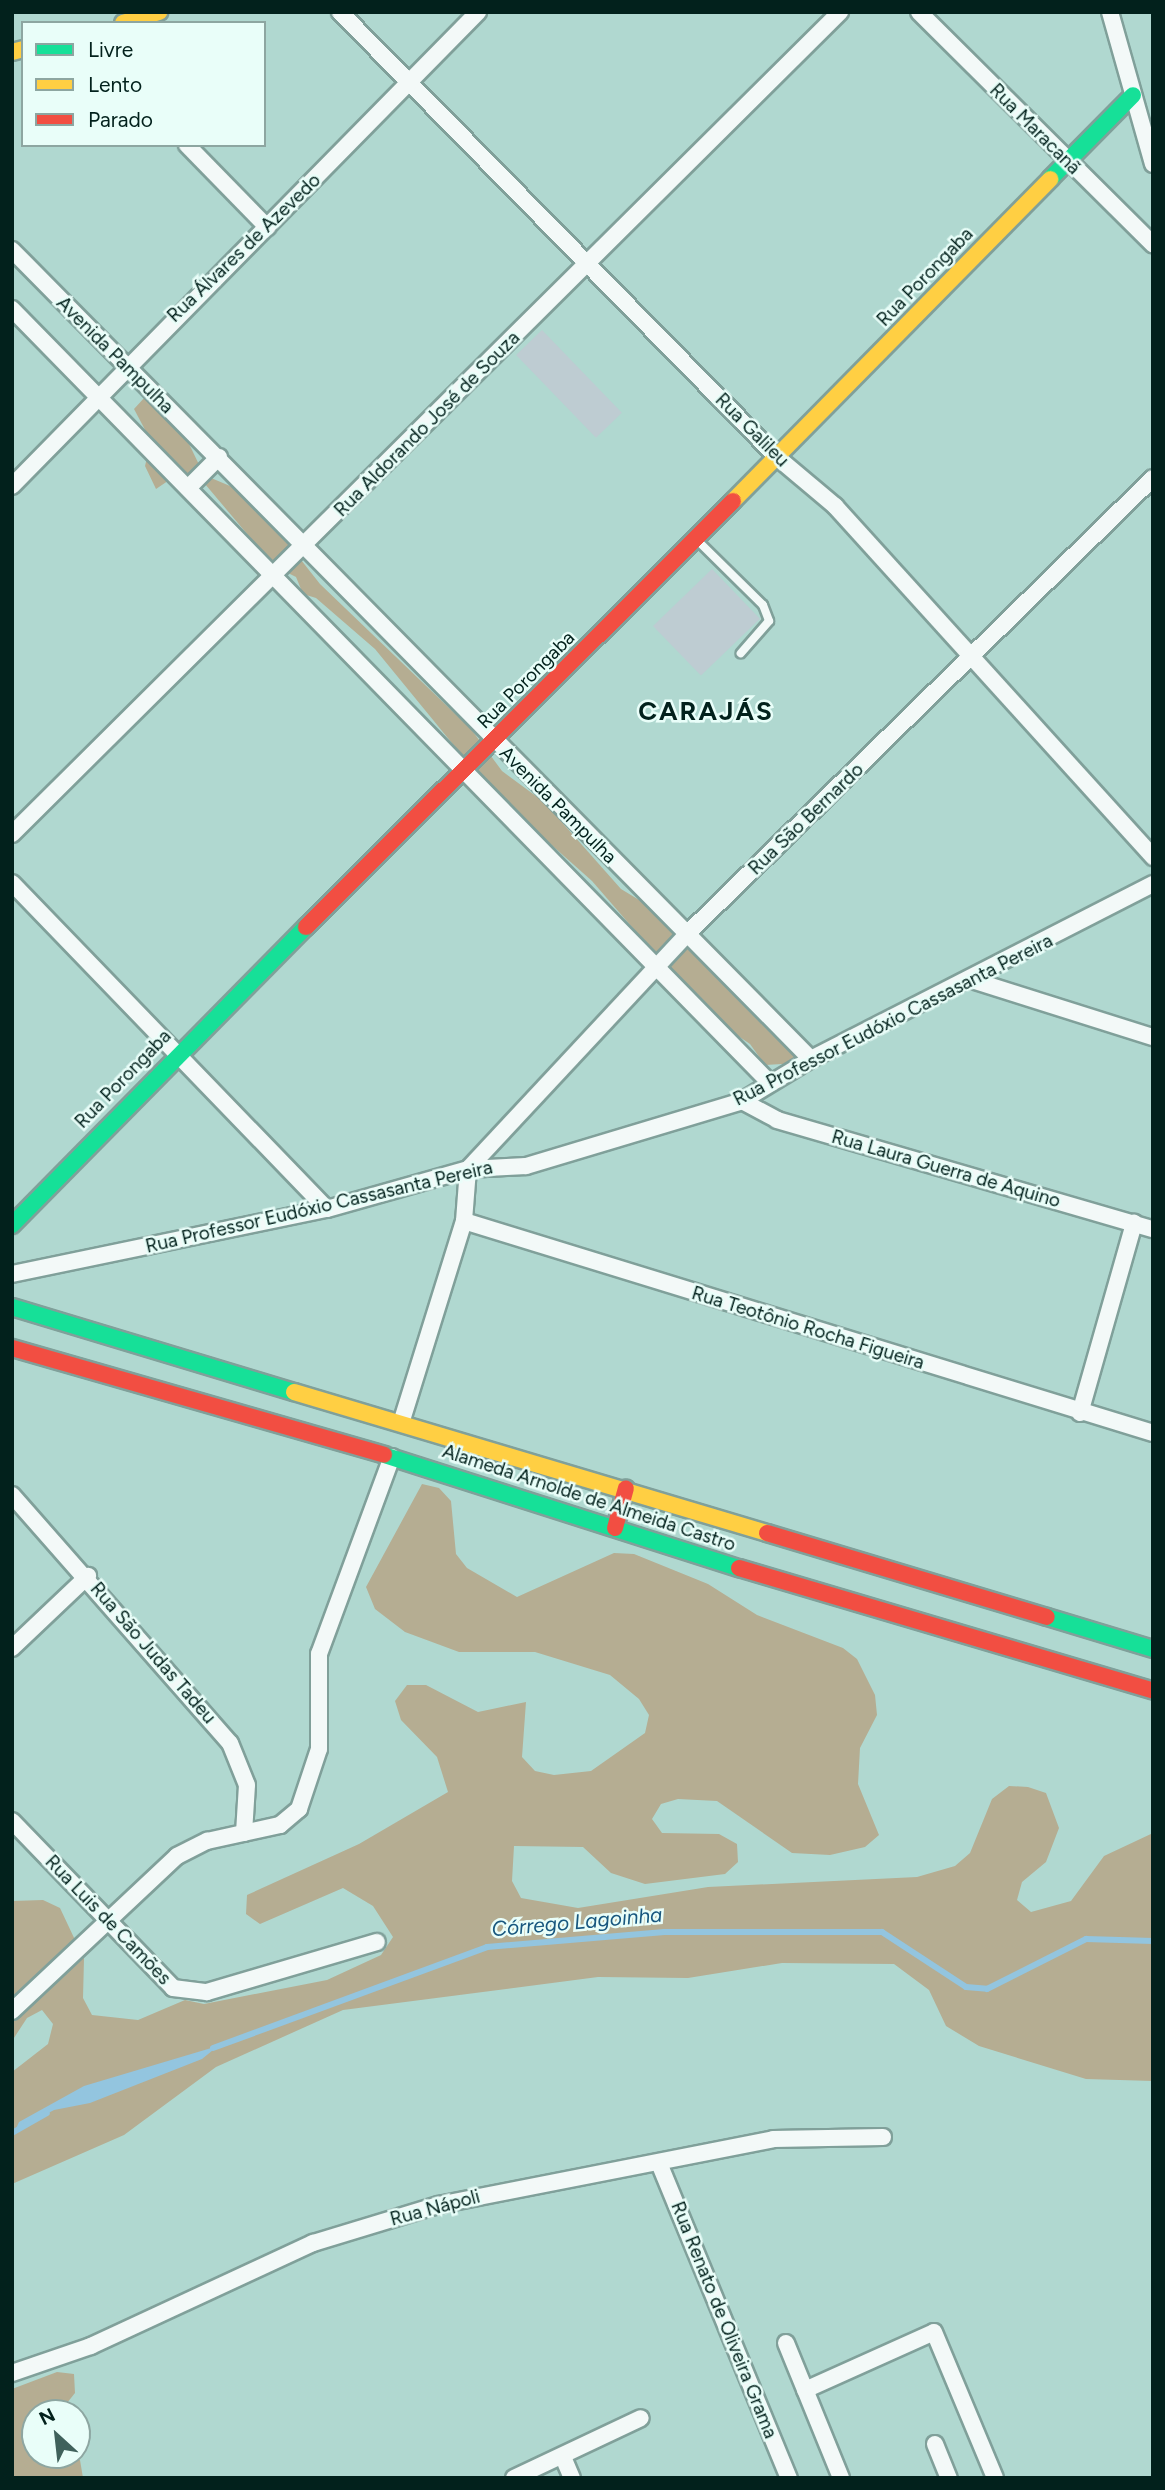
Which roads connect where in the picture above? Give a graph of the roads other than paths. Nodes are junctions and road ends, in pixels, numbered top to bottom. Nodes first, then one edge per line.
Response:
1 (159, 12) edge
2 (340, 12) edge
3 (478, 12) edge
4 (840, 12) edge
5 (919, 12) edge
6 (1110, 12) edge
7 (130, 21) edge
8 (408, 82) junction
9 (1133, 95) junction
10 (189, 147) edge
11 (1067, 162) junction
12 (1153, 164) edge
13 (267, 228) junction
14 (1153, 244) edge
15 (12, 250) edge
16 (589, 262) junction
17 (12, 309) edge
18 (124, 366) junction
19 (97, 393) junction
20 (219, 457) junction
21 (778, 458) junction
22 (1153, 478) edge
23 (190, 485) junction
24 (12, 486) edge
25 (696, 539) junction
26 (304, 545) junction
27 (276, 574) junction
28 (741, 653) dead end
29 (972, 658) junction
30 (495, 741) junction
31 (468, 770) junction
32 (12, 834) edge
33 (1153, 858) edge
34 (12, 883) edge
35 (1153, 884) edge
36 (687, 935) junction
37 (657, 965) junction
38 (972, 980) junction
39 (1153, 1037) edge
40 (177, 1052) junction
41 (811, 1059) junction
42 (770, 1083) junction
43 (742, 1101) junction
44 (468, 1169) junction
45 (327, 1209) junction
46 (464, 1221) junction
47 (1134, 1223) junction
48 (12, 1226) edge
49 (1153, 1229) edge
50 (12, 1274) edge
51 (12, 1307) edge
52 (12, 1348) edge
53 (1080, 1413) junction
54 (402, 1420) junction
55 (1153, 1433) edge
56 (392, 1457) junction
57 (626, 1488) junction
58 (12, 1495) edge
59 (615, 1528) junction
60 (88, 1576) junction
61 (12, 1648) edge
62 (1153, 1649) edge
63 (1153, 1691) edge
64 (12, 1821) edge
65 (244, 1832) junction
66 (110, 1920) junction
67 (377, 1942) dead end
68 (12, 2011) edge
69 (883, 2137) dead end
70 (659, 2163) junction
71 (786, 2343) dead end
72 (12, 2373) edge
73 (805, 2390) junction
74 (641, 2418) dead end
75 (935, 2444) dead end
76 (563, 2457) junction
77 (514, 2478) edge
78 (572, 2478) edge
79 (789, 2478) edge
80 (841, 2478) edge
81 (949, 2478) edge
82 (994, 2478) edge

1 - 7 main road
2 - 8 street, Rua Galileu
3 - 8 street, Rua Álvares de Azevedo
4 - 16 street, Rua Aldorando José de Souza
5 - 11 street, Rua Maracanã
6 - 9 street
8 - 13 street, Rua Álvares de Azevedo
8 - 16 street, Rua Galileu
9 - 11 main road, Rua Porongaba
9 - 12 street
10 - 13 street
11 - 14 street, Rua Maracanã
11 - 21 main road, Rua Porongaba
13 - 18 street, Rua Álvares de Azevedo
15 - 18 street, Avenida Pampulha
16 - 21 street, Rua Galileu
16 - 26 street, Rua Aldorando José de Souza
17 - 19 street, Avenida Pampulha
18 - 19 street, Rua Álvares de Azevedo
18 - 20 street, Avenida Pampulha
19 - 23 street, Avenida Pampulha
19 - 24 street, Rua Álvares de Azevedo
20 - 23 street
20 - 26 street, Avenida Pampulha
21 - 25 main road, Rua Porongaba
21 - 29 street, Rua Galileu
22 - 29 street, Rua São Bernardo
23 - 27 street, Avenida Pampulha
25 - 28 lane
25 - 30 main road, Rua Porongaba
26 - 27 street, Rua Aldorando José de Souza
26 - 30 street, Avenida Pampulha
27 - 31 street, Avenida Pampulha
27 - 32 street, Rua Aldorando José de Souza
29 - 33 street, Rua Galileu
29 - 36 street, Rua São Bernardo
30 - 31 main road, Rua Porongaba
30 - 36 street, Avenida Pampulha
31 - 37 street, Avenida Pampulha
31 - 40 main road, Rua Porongaba
34 - 40 street
35 - 38 street, Rua Professor Eudóxio Cassasanta Pereira
36 - 37 street, Rua São Bernardo
36 - 41 street, Avenida Pampulha
37 - 42 street, Avenida Pampulha
37 - 44 street, Rua São Bernardo
38 - 39 street
38 - 41 street, Rua Professor Eudóxio Cassasanta Pereira
40 - 45 street
40 - 48 main road, Rua Porongaba
41 - 42 street, Rua Professor Eudóxio Cassasanta Pereira
42 - 43 street, Rua Professor Eudóxio Cassasanta Pereira
43 - 44 street, Rua Professor Eudóxio Cassasanta Pereira
43 - 47 street, Rua Laura Guerra de Aquino
44 - 45 street, Rua Professor Eudóxio Cassasanta Pereira
44 - 46 street
45 - 50 street, Rua Professor Eudóxio Cassasanta Pereira
46 - 53 street, Rua Teotônio Rocha Figueira
46 - 54 street
47 - 49 street, Rua Laura Guerra de Aquino
47 - 53 street
51 - 54 main road, Alameda Arnolde de Almeida Castro
52 - 56 main road, Alameda Arnolde de Almeida Castro
53 - 55 street, Rua Teotônio Rocha Figueira
54 - 57 main road, Alameda Arnolde de Almeida Castro
56 - 59 main road, Alameda Arnolde de Almeida Castro
56 - 65 street
57 - 59 main road
57 - 62 main road, Alameda Arnolde de Almeida Castro
58 - 60 street, Rua São Judas Tadeu
59 - 63 main road, Alameda Arnolde de Almeida Castro
60 - 61 street
60 - 65 street, Rua São Judas Tadeu
64 - 66 street, Rua Luis de Camões
65 - 66 street
66 - 67 street, Rua Luis de Camões
66 - 68 street
69 - 70 street, Rua Nápoli
70 - 72 street, Rua Nápoli
70 - 79 street, Rua Renato de Oliveira Grama
71 - 73 street
73 - 80 street
73 - 82 street
74 - 76 street
75 - 81 street
76 - 77 street
76 - 78 street

